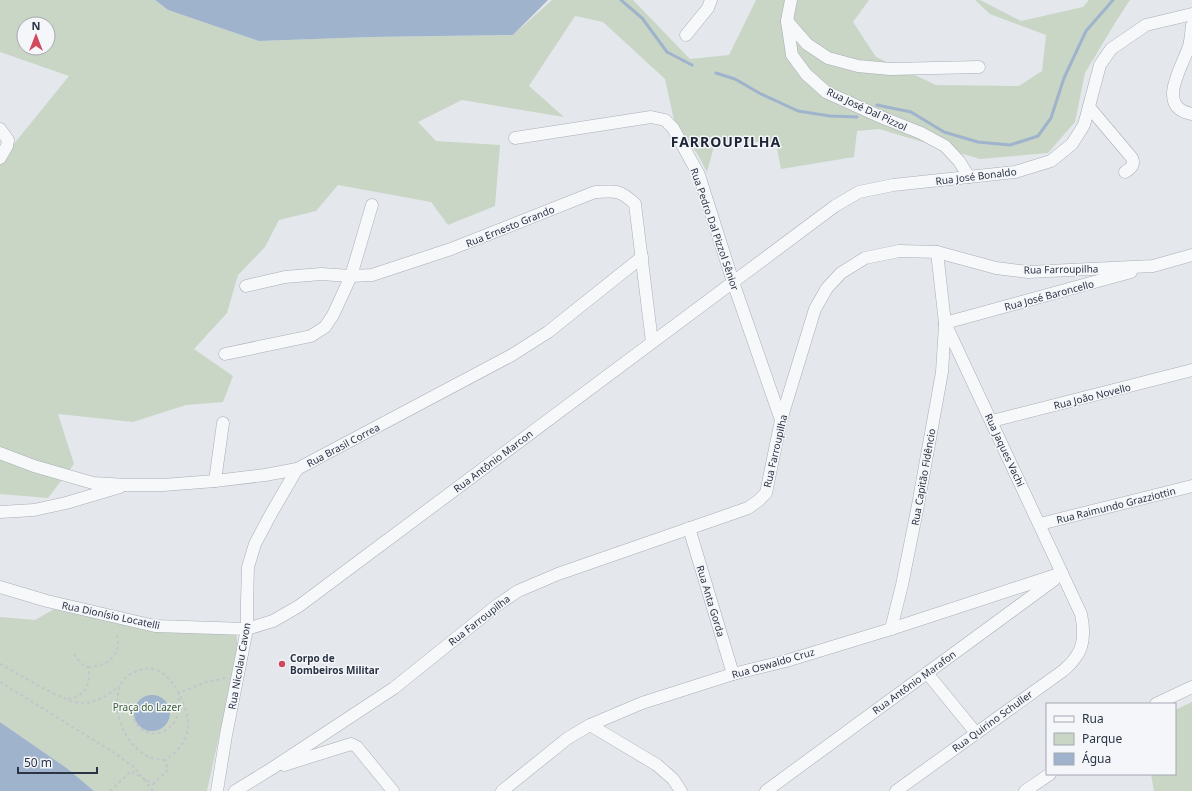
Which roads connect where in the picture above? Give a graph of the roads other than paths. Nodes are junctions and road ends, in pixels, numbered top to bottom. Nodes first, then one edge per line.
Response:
1 (711, 0) edge
2 (791, 0) edge
3 (1192, 14) edge
4 (787, 21) junction
5 (1192, 25) edge
6 (686, 36) dead end
7 (979, 67) dead end
8 (1089, 107) junction
9 (1192, 114) edge
10 (0, 129) edge
11 (515, 138) dead end
12 (0, 158) edge
13 (1125, 172) dead end
14 (969, 178) junction
15 (372, 205) dead end
16 (937, 252) junction
17 (1192, 255) edge
18 (642, 257) junction
19 (1153, 266) junction
20 (351, 276) junction
21 (733, 282) junction
22 (246, 286) dead end
23 (945, 323) junction
24 (652, 342) junction
25 (225, 354) dead end
26 (1192, 370) edge
27 (781, 420) junction
28 (992, 422) junction
29 (223, 423) dead end
30 (0, 453) edge
31 (297, 469) junction
32 (215, 481) junction
33 (127, 485) junction
34 (1192, 486) edge
35 (0, 512) edge
36 (1040, 524) junction
37 (689, 528) junction
38 (1062, 573) junction
39 (0, 587) edge
40 (891, 628) junction
41 (247, 629) junction
42 (1081, 644) joint
43 (927, 673) junction
44 (733, 674) junction
45 (1192, 687) edge
46 (1158, 703) edge
47 (590, 725) junction
48 (976, 733) junction
49 (271, 769) junction
50 (1049, 775) edge
51 (218, 785) edge
52 (240, 789) edge
53 (222, 791) edge
54 (393, 791) edge
55 (502, 791) edge
56 (680, 791) edge
57 (766, 791) edge
58 (896, 791) edge
59 (1025, 791) edge

1 - 6 street
2 - 4 street, Rua José Dal Pizzol
3 - 8 street, Rua José Bonaldo
4 - 7 street
4 - 14 street, Rua José Dal Pizzol
5 - 9 street
8 - 13 street
8 - 14 street, Rua José Bonaldo
10 - 12 street
11 - 21 street, Rua Pedro Dal Pizzol Sênior
14 - 21 street, Rua José Bonaldo
15 - 20 street
16 - 19 street, Rua Farroupilha
16 - 23 street, Rua Jaques Vachi
16 - 27 street, Rua Farroupilha
17 - 19 street, Rua Farroupilha
18 - 20 street, Rua Ernesto Grando
18 - 24 street, Rua Ernesto Grando
18 - 31 street, Rua Brasil Correa
19 - 23 street, Rua José Baroncello
20 - 22 street, Rua Ernesto Grando
20 - 25 street
21 - 24 street, Rua Antônio Marcon
21 - 27 street, Rua Pedro Dal Pizzol Sênior
23 - 28 street, Rua Jaques Vachi
23 - 40 street, Rua Capitão Fidêncio
24 - 41 street, Rua Antônio Marcon
26 - 28 street, Rua João Novello
27 - 37 street, Rua Farroupilha
28 - 36 street, Rua Jaques Vachi
29 - 32 street
30 - 33 street, Rua Brasil Correa
31 - 32 street, Rua Brasil Correa
31 - 41 street, Rua Nicolau Cavon
32 - 33 street, Rua Brasil Correa
33 - 35 street
34 - 36 street, Rua Raimundo Grazziottin
36 - 38 street, Rua Jaques Vachi
37 - 44 street, Rua Anta Gorda
37 - 49 street, Rua Farroupilha
38 - 40 street, Rua Oswaldo Cruz
38 - 42 street, Rua Jaques Vachi
38 - 43 street, Rua Antônio Marafon
39 - 41 street, Rua Dionísio Locatelli
40 - 44 street, Rua Oswaldo Cruz
41 - 51 street, Rua Nicolau Cavon
42 - 48 street, Rua Quirino Schuller
43 - 48 street
43 - 57 street, Rua Antônio Marafon
44 - 47 street, Rua Oswaldo Cruz
45 - 46 street
47 - 55 street, Rua Oswaldo Cruz
47 - 56 street
48 - 58 street, Rua Quirino Schuller
49 - 52 street, Rua Farroupilha
49 - 54 street
50 - 59 street
51 - 52 street
51 - 53 street, Rua Nicolau Cavon

